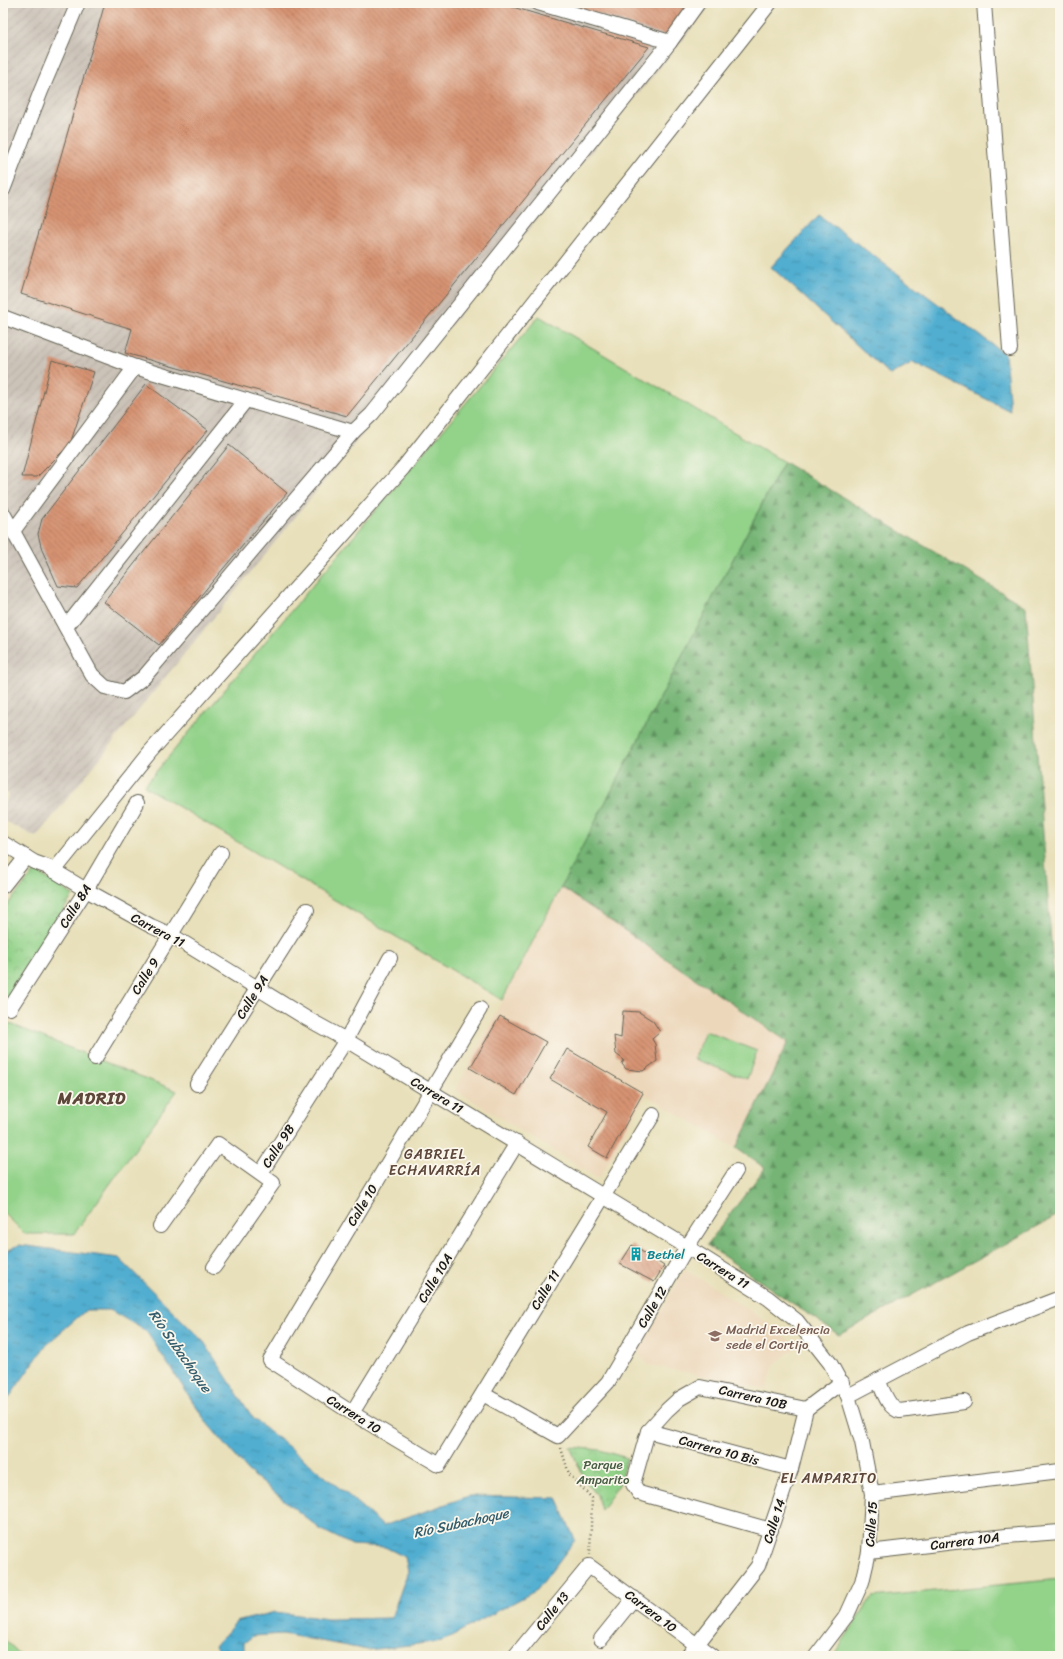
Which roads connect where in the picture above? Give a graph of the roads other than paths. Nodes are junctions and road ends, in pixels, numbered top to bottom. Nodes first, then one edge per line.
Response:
1 (78, 3) edge
2 (538, 3) edge
3 (698, 3) edge
4 (770, 3) edge
5 (984, 3) edge
6 (670, 42) junction
7 (3, 190) edge
8 (3, 317) edge
9 (1010, 349) dead end
10 (135, 367) junction
11 (246, 400) junction
12 (353, 432) junction
13 (3, 513) edge
14 (13, 531) junction
15 (66, 627) junction
16 (137, 803) dead end
17 (3, 843) edge
18 (221, 853) dead end
19 (26, 857) junction
20 (54, 871) junction
21 (3, 886) edge
22 (86, 890) junction
23 (307, 910) dead end
24 (170, 935) junction
25 (390, 958) dead end
26 (258, 988) junction
27 (7, 1006) edge
28 (480, 1009) dead end
29 (346, 1040) junction
30 (95, 1058) dead end
31 (197, 1084) dead end
32 (430, 1091) junction
33 (653, 1115) dead end
34 (517, 1143) junction
35 (736, 1171) dead end
36 (261, 1173) junction
37 (603, 1196) junction
38 (160, 1226) dead end
39 (687, 1247) junction
40 (214, 1267) dead end
41 (1060, 1298) edge
42 (270, 1360) joint
43 (878, 1380) junction
44 (842, 1382) junction
45 (483, 1394) junction
46 (848, 1396) junction
47 (964, 1402) dead end
48 (806, 1409) junction
49 (352, 1413) junction
50 (648, 1431) junction
51 (439, 1465) joint
52 (791, 1469) junction
53 (1060, 1471) edge
54 (872, 1494) junction
55 (771, 1530) junction
56 (1060, 1532) edge
57 (869, 1552) junction
58 (589, 1566) joint
59 (634, 1598) junction
60 (601, 1639) dead end
61 (693, 1651) edge
62 (515, 1656) edge
63 (712, 1656) edge
64 (816, 1656) edge

1 - 7 street
2 - 6 street
3 - 6 street
4 - 20 street
5 - 9 street
6 - 12 street
8 - 10 street
10 - 11 street
10 - 14 street
11 - 12 street
11 - 15 street
12 - 15 street
13 - 14 street
14 - 15 street
16 - 22 street, Calle 8A
17 - 19 street, Carrera 11
18 - 24 street, Calle 9
19 - 20 street, Carrera 11
19 - 21 street
20 - 22 street, Carrera 11
22 - 24 street, Carrera 11
22 - 27 street, Calle 8A
23 - 26 street, Calle 9A
24 - 26 street, Carrera 11
24 - 30 street, Calle 9
25 - 29 street, Calle 9B
26 - 29 street, Carrera 11
26 - 31 street, Calle 9A
28 - 32 street, Calle 10
29 - 32 street, Carrera 11
29 - 36 street, Calle 9B
32 - 34 street, Carrera 11
32 - 42 street, Calle 10
33 - 37 street, Calle 11
34 - 37 street, Carrera 11
34 - 49 street, Calle 10A
35 - 39 street, Calle 12
36 - 38 street
36 - 40 street, Calle 9B
37 - 39 street, Carrera 11
37 - 45 street, Calle 11
39 - 44 street, Carrera 11
39 - 45 street, Calle 12
41 - 43 street
42 - 49 street, Carrera 10
43 - 46 street
43 - 47 street
44 - 46 street, Calle 15
44 - 48 street
45 - 51 street, Calle 11
46 - 54 street, Calle 15
48 - 50 street, Carrera 10B
48 - 52 street, Calle 14
49 - 51 street, Carrera 10
50 - 52 street, Carrera 10 Bis
50 - 55 street
52 - 55 street, Calle 14
53 - 54 street
54 - 57 street, Calle 15
55 - 61 street, Calle 14
56 - 57 street, Carrera 10A
57 - 64 street, Calle 15
58 - 59 street, Carrera 10
58 - 62 street, Calle 13
59 - 60 street
59 - 61 street, Carrera 10
61 - 63 street, Carrera 10

